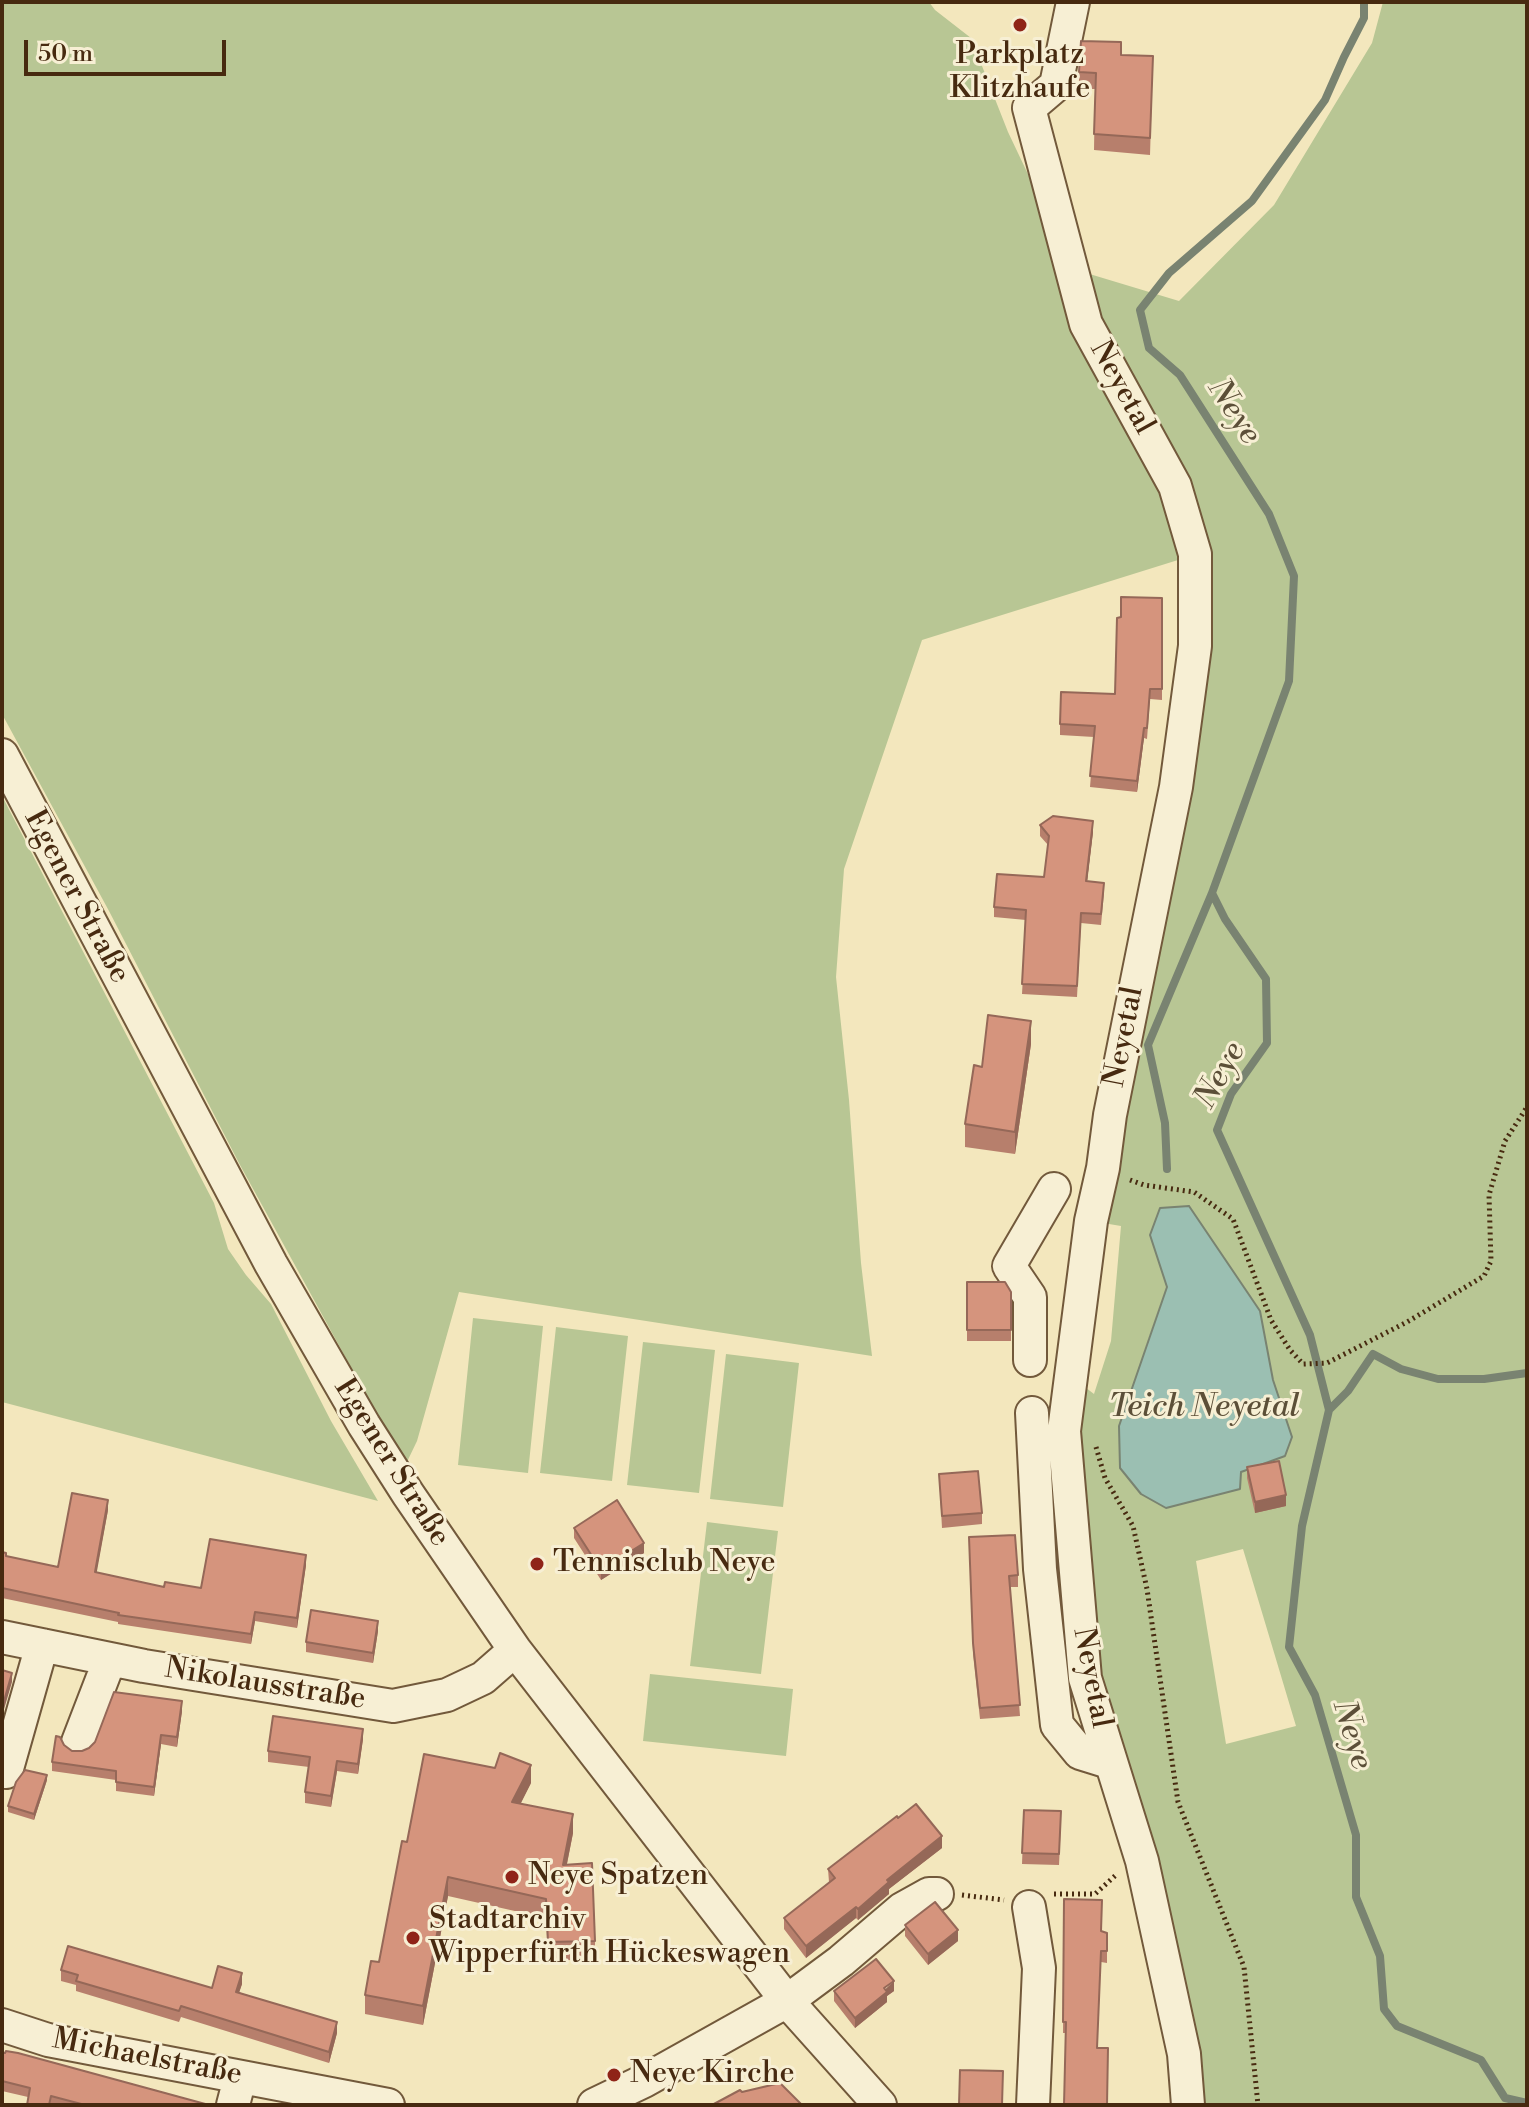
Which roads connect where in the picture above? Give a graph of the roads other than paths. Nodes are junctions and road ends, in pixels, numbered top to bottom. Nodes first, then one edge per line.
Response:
1 (1073, 2) edge
2 (2, 755) edge
3 (1054, 1189) dead end
4 (1030, 1360) dead end
5 (1032, 1413) dead end
6 (2, 1637) edge
7 (42, 1645) junction
8 (515, 1650) junction
9 (110, 1659) junction
10 (78, 1742) dead end
11 (1109, 1762) junction
12 (6, 1772) dead end
13 (937, 1894) dead end
14 (1042, 1900) road end
15 (787, 2001) junction
16 (2, 2025) edge
17 (249, 2092) edge
18 (388, 2105) edge
19 (594, 2105) edge
20 (880, 2105) edge
21 (1033, 2105) edge
22 (1188, 2105) edge

1 - 11 street, Neyetal
2 - 8 street, Egener Straße
3 - 4 street
5 - 11 street
6 - 7 street, Nikolausstraße
7 - 9 street, Nikolausstraße
7 - 12 street
8 - 9 street, Nikolausstraße
8 - 15 street, Egener Straße
9 - 10 street
11 - 22 street, Neyetal
13 - 15 street
14 - 21 street
15 - 19 street
15 - 20 street, Egener Straße
16 - 17 street, Michaelstraße
17 - 18 street, Michaelstraße

